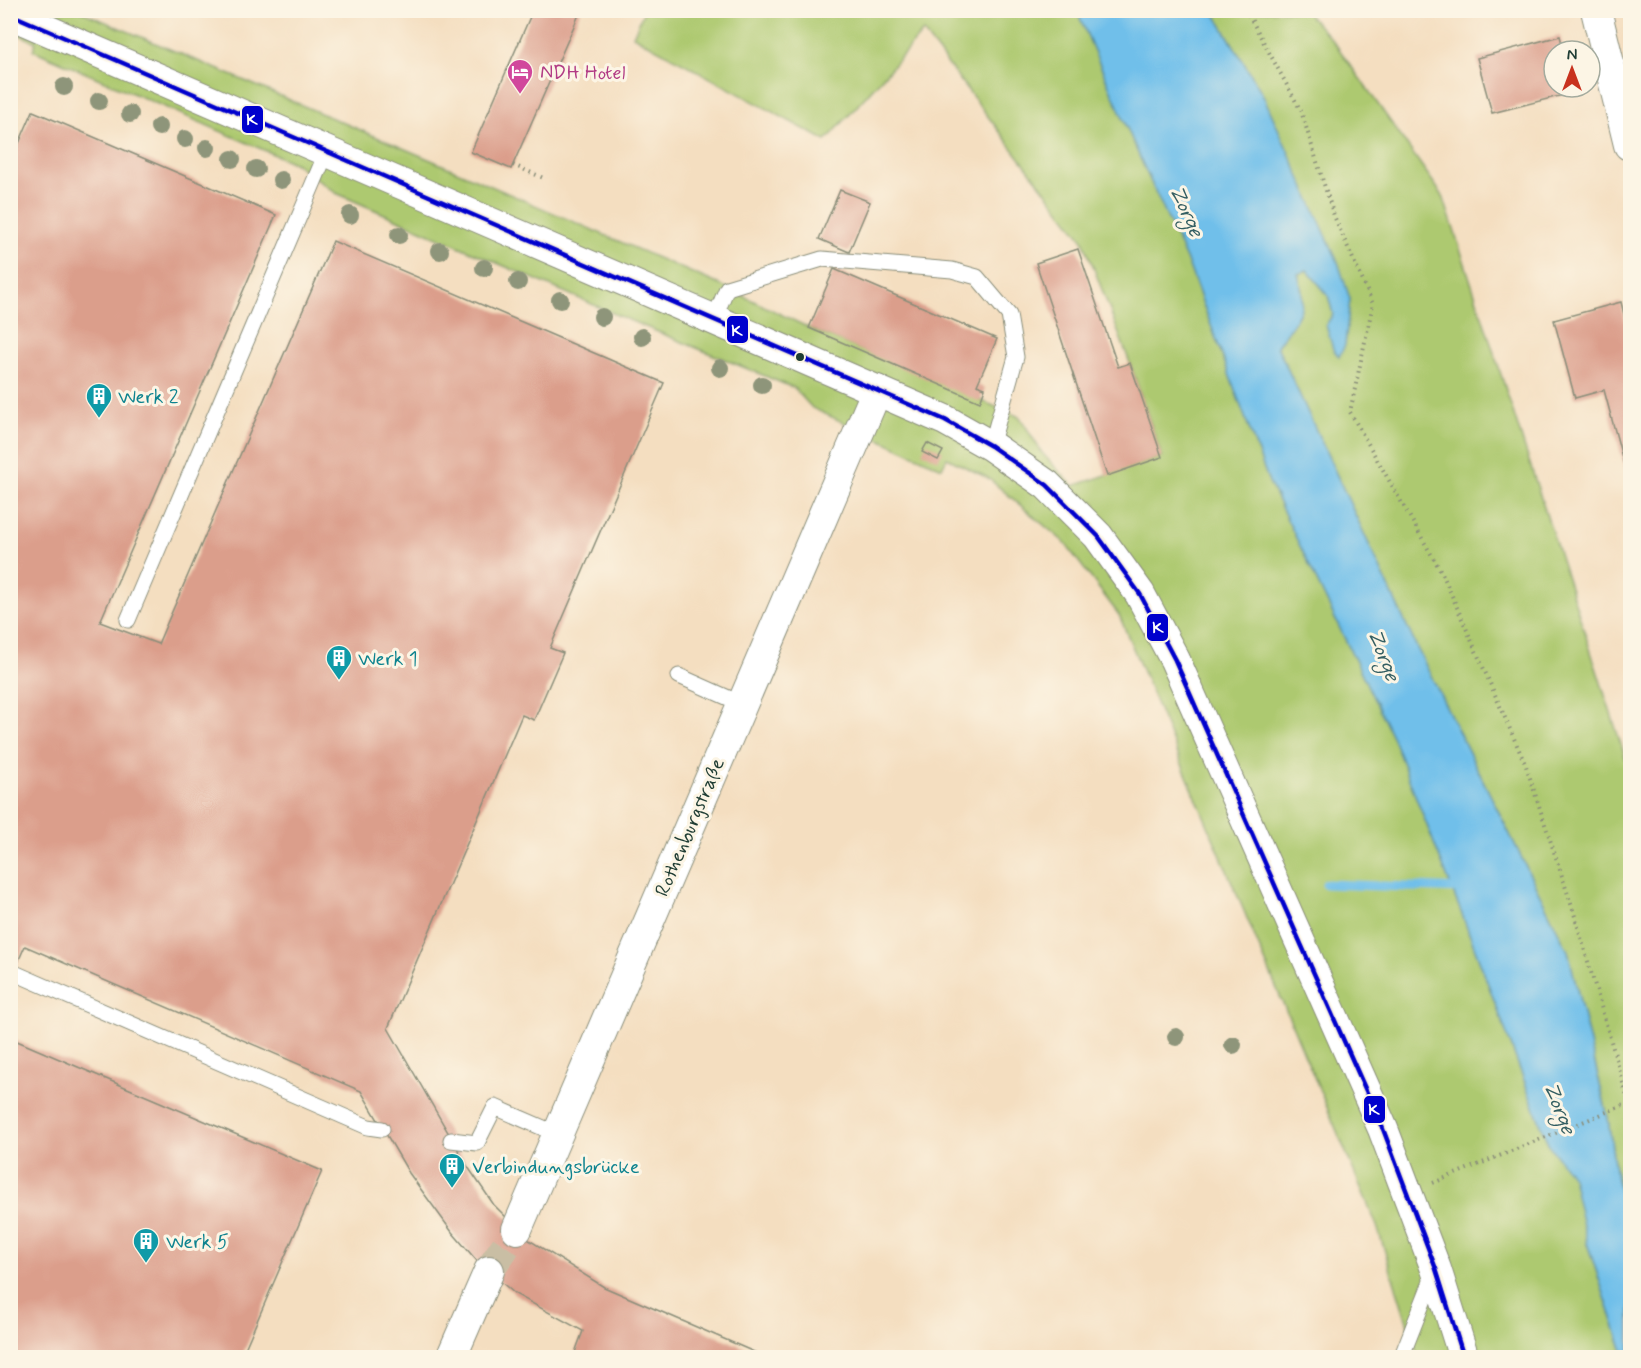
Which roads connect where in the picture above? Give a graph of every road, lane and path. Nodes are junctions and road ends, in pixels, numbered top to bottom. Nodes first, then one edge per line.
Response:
1 (1246, 10) edge
2 (1596, 10) edge
3 (14, 26) edge
4 (1630, 148) edge
5 (327, 151) junction
6 (513, 165) dead end
7 (546, 179) dead end
8 (714, 319) junction
9 (877, 390) junction
10 (991, 446) junction
11 (128, 620) dead end
12 (680, 676) dead end
13 (742, 704) junction
14 (10, 970) edge
15 (1630, 1105) edge
16 (382, 1129) dead end
17 (557, 1134) junction
18 (451, 1140) dead end
19 (1408, 1193) junction
20 (517, 1229) tunnel mouth
21 (1436, 1269) junction
22 (489, 1271) tunnel mouth
23 (451, 1358) edge
24 (1401, 1358) edge
25 (1464, 1358) edge

1 - 15 path
2 - 4 street
3 - 5 street
5 - 8 street
5 - 11 lane
6 - 7 path
8 - 9 street
8 - 10 lane
9 - 10 street
9 - 13 street, Rothenburgstraße
10 - 19 street
12 - 13 lane
13 - 17 street, Rothenburgstraße
14 - 16 lane
15 - 19 path
17 - 18 lane
17 - 20 street, Rothenburgstraße
19 - 21 street
21 - 24 lane
21 - 25 street
22 - 23 street

